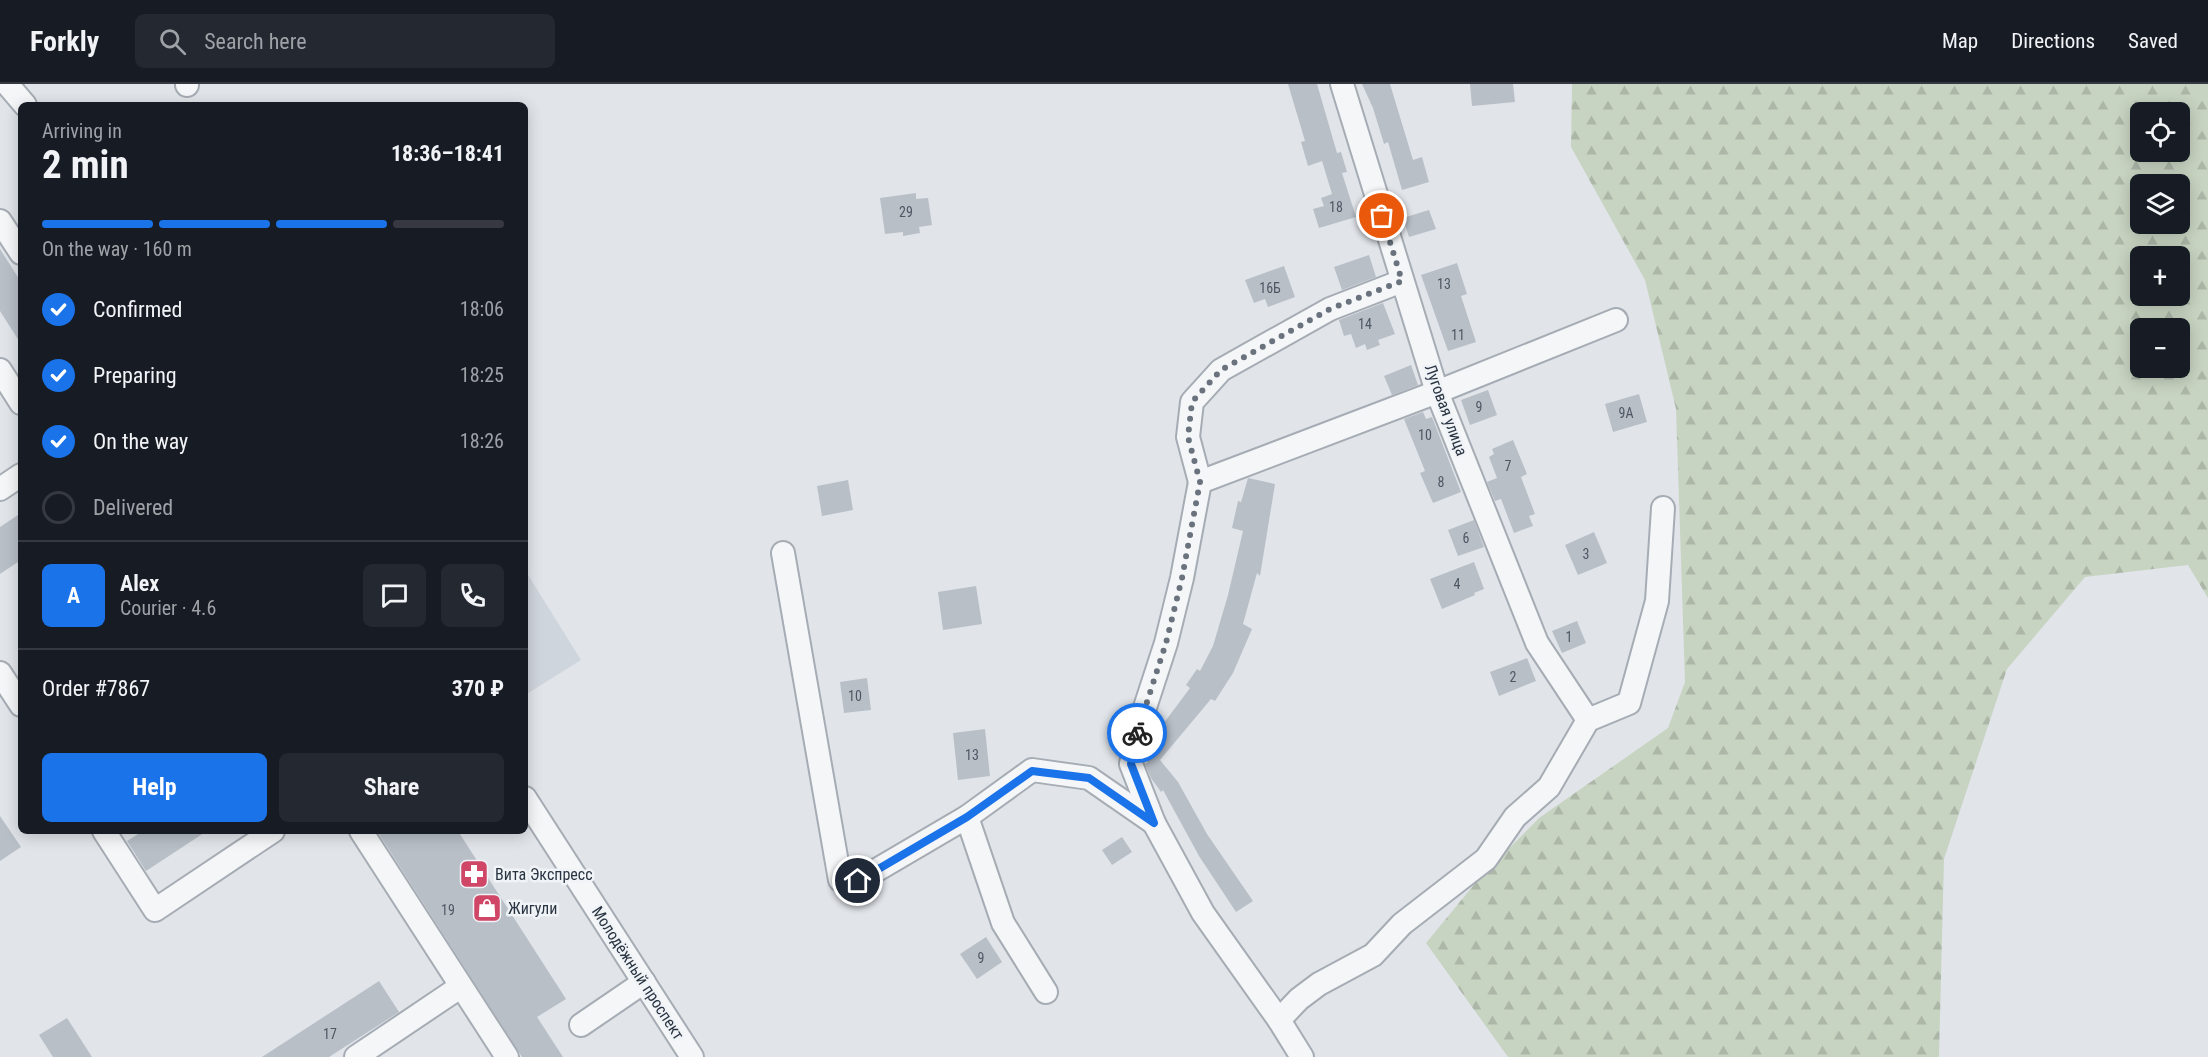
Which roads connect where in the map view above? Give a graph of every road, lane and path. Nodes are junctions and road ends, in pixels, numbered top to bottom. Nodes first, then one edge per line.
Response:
1 (7, 84) edge
2 (1342, 84) edge
3 (22, 102) edge
4 (9, 222) edge
5 (18, 246) edge
6 (1402, 281) junction
7 (1616, 320) dead end
8 (0, 370) edge
9 (1437, 392) junction
10 (18, 398) edge
11 (18, 477) edge
12 (1200, 482) junction
13 (0, 489) edge
14 (1663, 508) dead end
15 (783, 553) dead end
16 (0, 673) edge
17 (18, 700) edge
18 (1588, 720) junction
19 (528, 803) edge
20 (967, 817) junction
21 (1154, 823) junction
22 (106, 834) edge
23 (269, 834) edge
24 (363, 834) edge
25 (644, 982) junction
26 (460, 987) junction
27 (1046, 992) dead end
28 (1279, 1020) junction
29 (581, 1025) dead end
30 (356, 1057) edge
31 (507, 1057) edge
32 (692, 1057) edge
33 (1302, 1057) edge

1 - 3 street
2 - 6 street, Луговая улица
4 - 5 street
6 - 9 street, Луговая улица
6 - 12 street
7 - 9 street
8 - 10 street
9 - 12 street
9 - 18 street, Луговая улица
11 - 13 street
12 - 21 street
14 - 18 street
15 - 20 street
16 - 17 street
18 - 28 street
19 - 25 street, Молодёжный проспект
20 - 21 street
20 - 27 street
21 - 28 street
22 - 23 street
24 - 26 street
25 - 29 street
25 - 32 street, Молодёжный проспект
26 - 30 street
26 - 31 street
28 - 33 street

